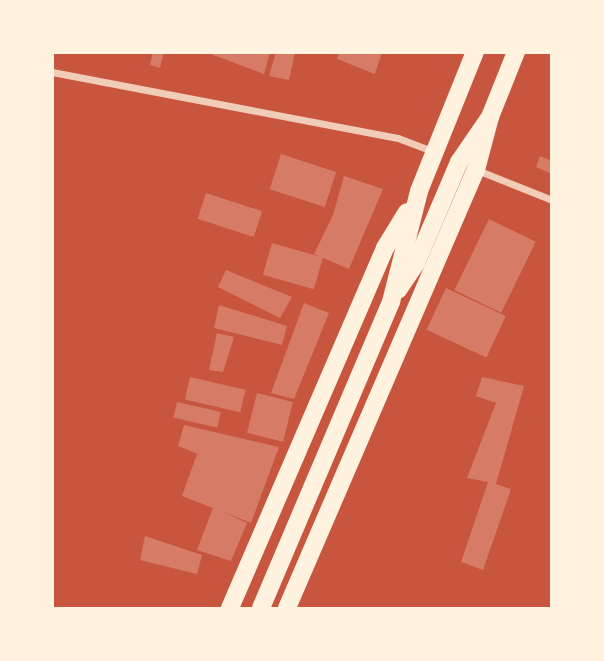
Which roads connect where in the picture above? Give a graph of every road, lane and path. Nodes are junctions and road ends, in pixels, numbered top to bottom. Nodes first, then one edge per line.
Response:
1 (475, 52) edge
2 (516, 52) edge
3 (52, 72) edge
4 (490, 117) junction
5 (435, 152) junction
6 (476, 170) junction
7 (419, 191) junction
8 (551, 200) edge
9 (391, 302) junction
10 (230, 608) edge
11 (261, 608) edge
12 (287, 608) edge

1 - 5 main road
2 - 4 main road
3 - 5 street
4 - 6 main road
4 - 9 main road
5 - 7 main road
6 - 8 street
6 - 12 main road
7 - 9 main road
7 - 10 main road
9 - 11 main road

